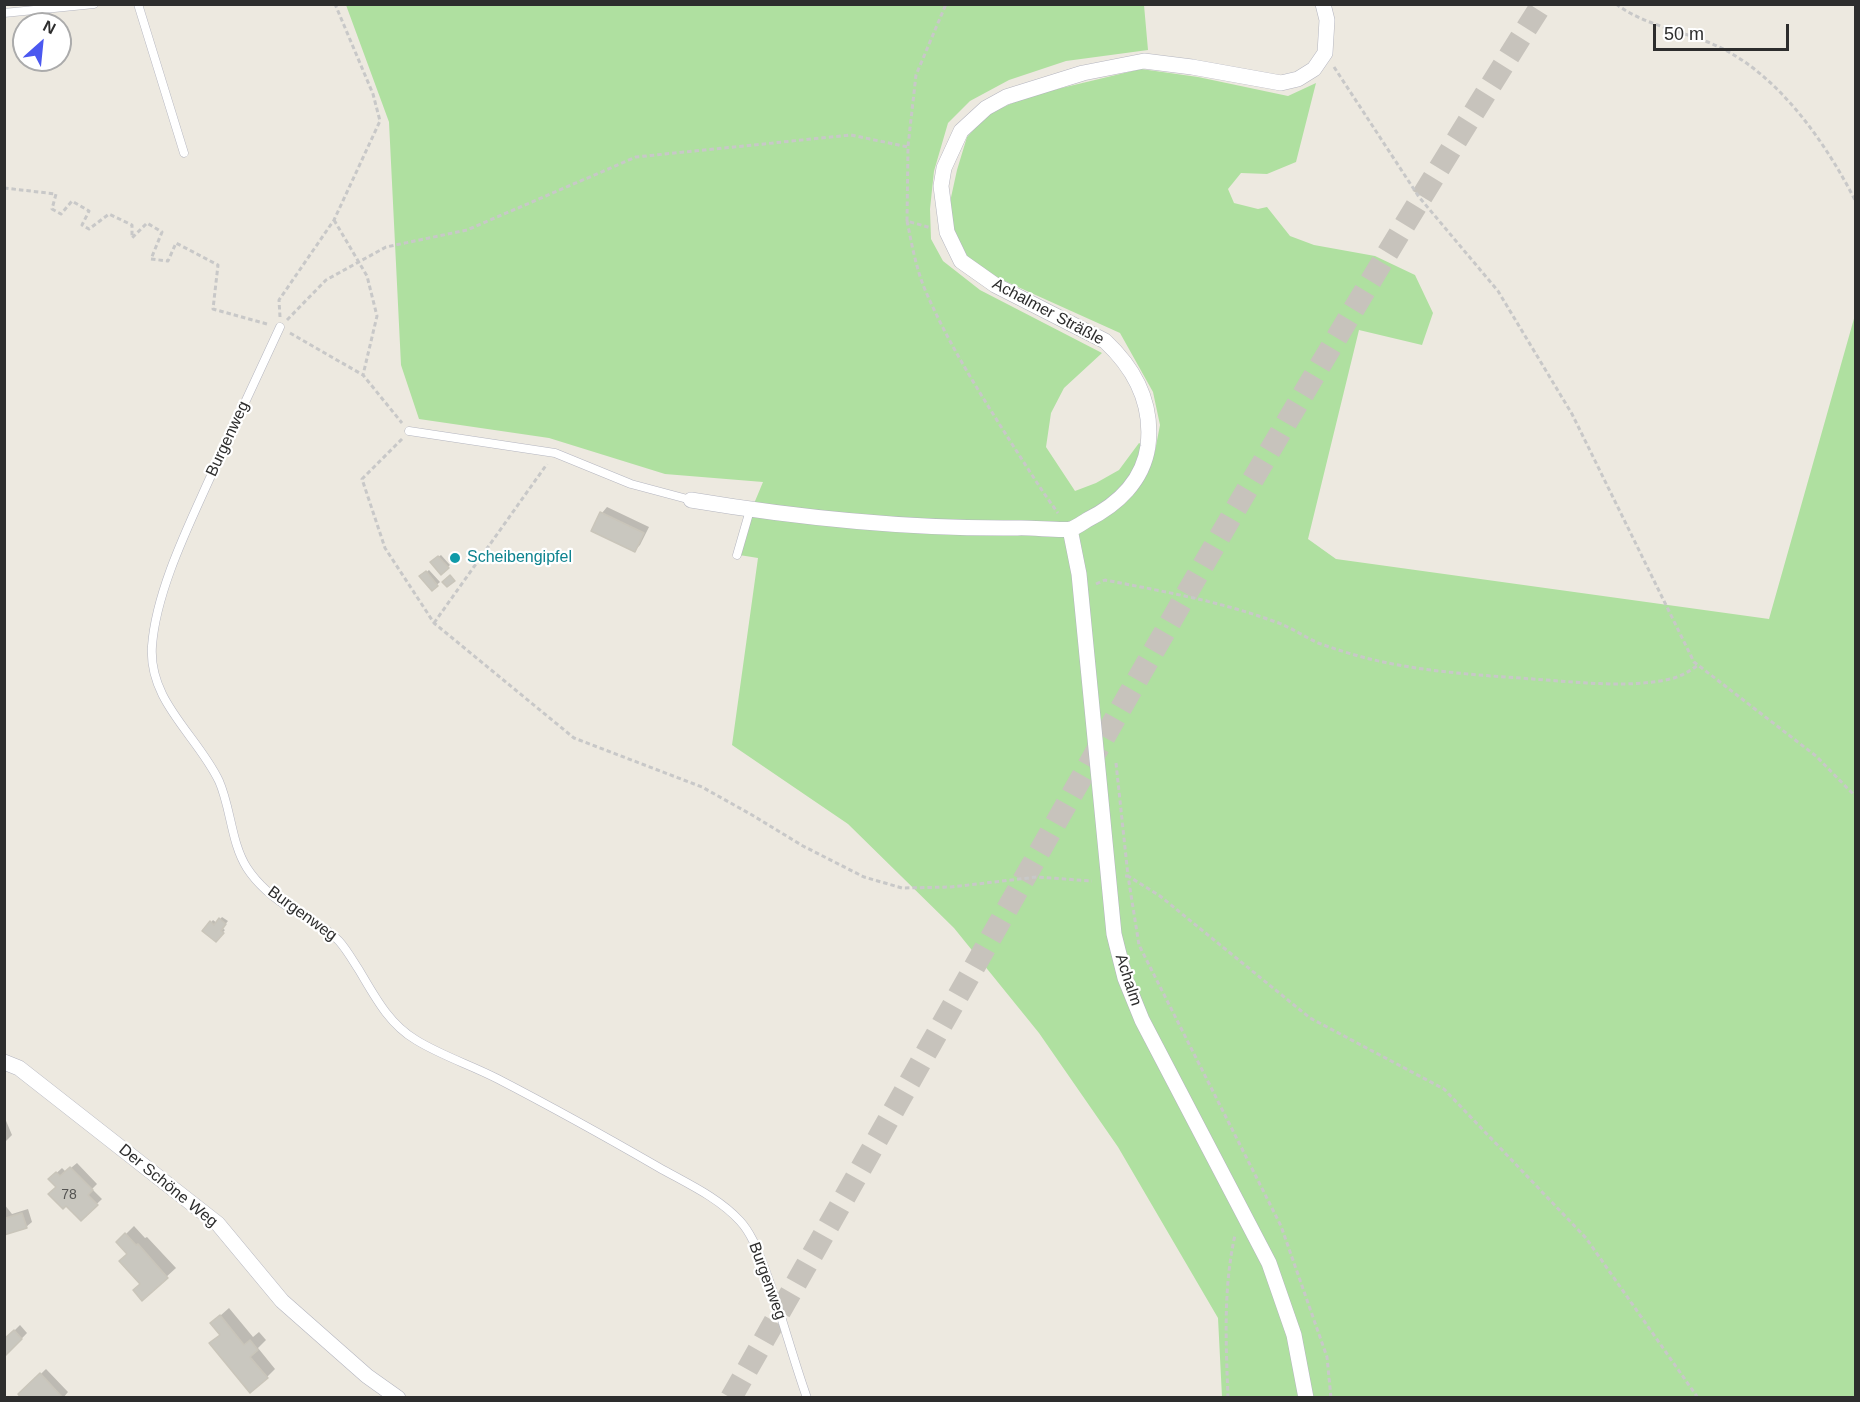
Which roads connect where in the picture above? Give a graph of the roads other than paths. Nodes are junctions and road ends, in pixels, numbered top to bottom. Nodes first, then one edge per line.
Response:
1 (94, 4) edge
2 (138, 4) edge
3 (1323, 4) edge
4 (4, 13) edge
5 (184, 153) dead end
6 (280, 327) road end
7 (410, 431) road end
8 (691, 500) joint
9 (750, 510) junction
10 (1070, 529) junction
11 (737, 555) dead end
12 (4, 1062) edge
13 (398, 1398) edge
14 (807, 1398) edge
15 (1306, 1398) edge

1 - 4 lane
2 - 5 lane
3 - 10 street, Achalmer Sträßle
6 - 14 lane, Burgenweg
7 - 8 lane
8 - 9 street
9 - 10 street
9 - 11 lane
10 - 15 street, Achalm
12 - 13 street, Der Schöne Weg

